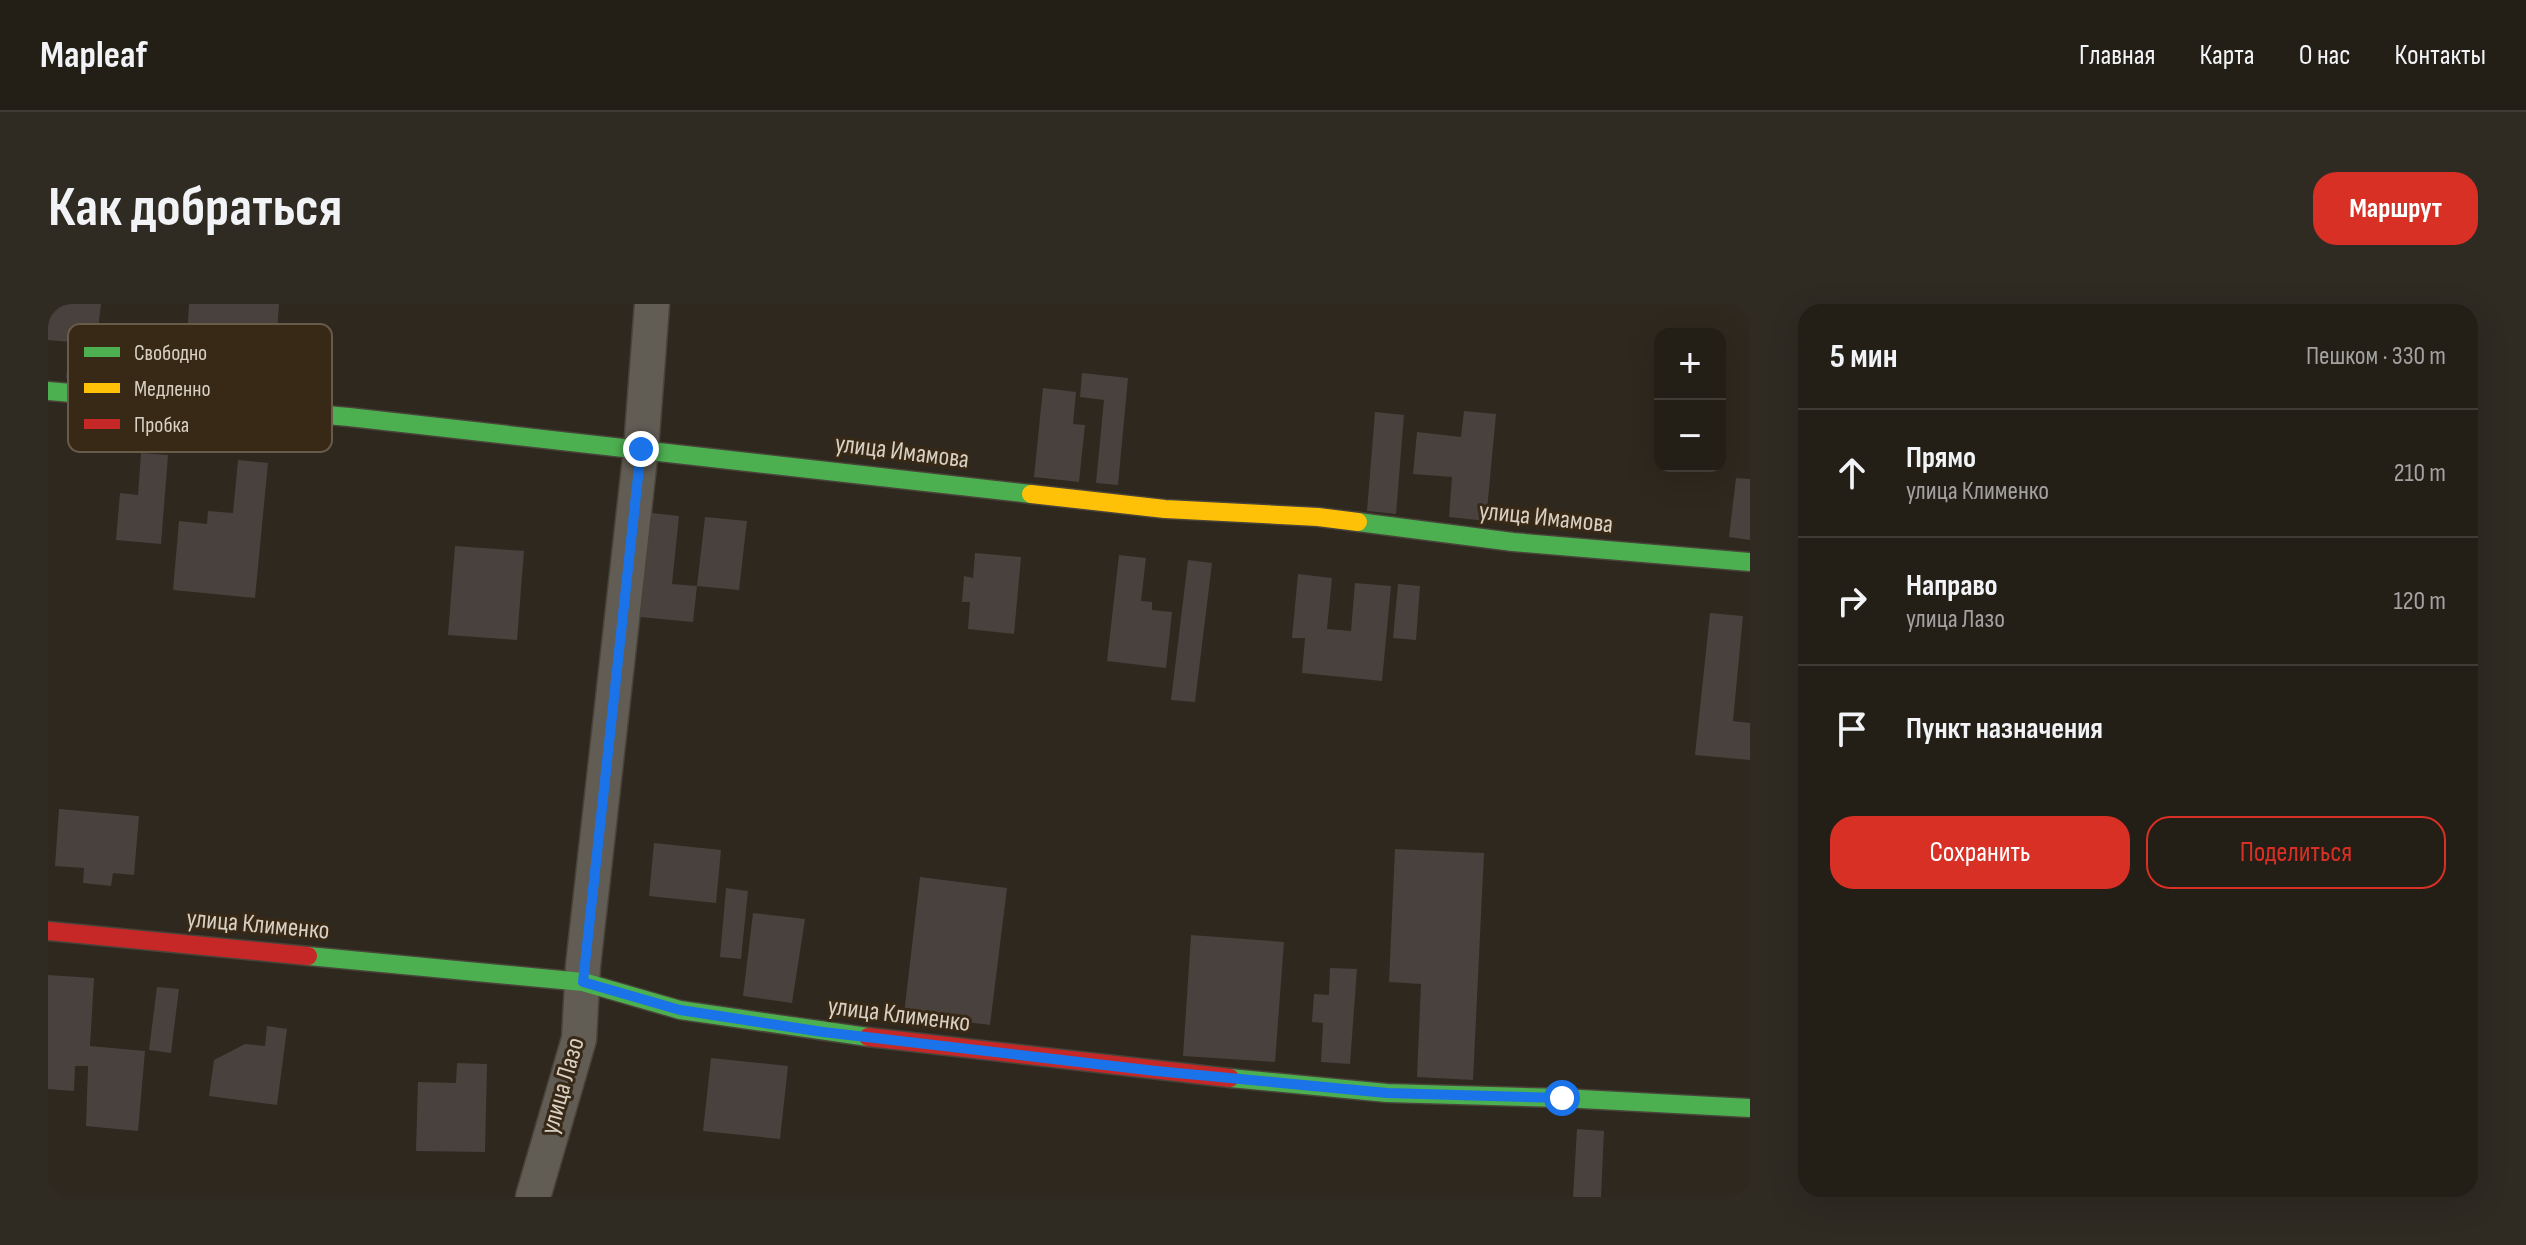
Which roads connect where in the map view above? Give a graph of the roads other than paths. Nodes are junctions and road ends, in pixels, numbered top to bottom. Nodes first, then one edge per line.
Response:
1 (652, 304) edge
2 (48, 391) edge
3 (68, 393) edge
4 (332, 416) edge
5 (641, 449) junction
6 (1750, 562) edge
7 (48, 931) edge
8 (583, 982) junction
9 (1750, 1108) edge
10 (533, 1197) edge

1 - 5 street, улица Лазо
2 - 3 street, улица Имамова
4 - 5 street, улица Имамова
5 - 6 street, улица Имамова
5 - 8 street, улица Лазо
7 - 8 street, улица Клименко
8 - 9 street, улица Клименко
8 - 10 street, улица Лазо

